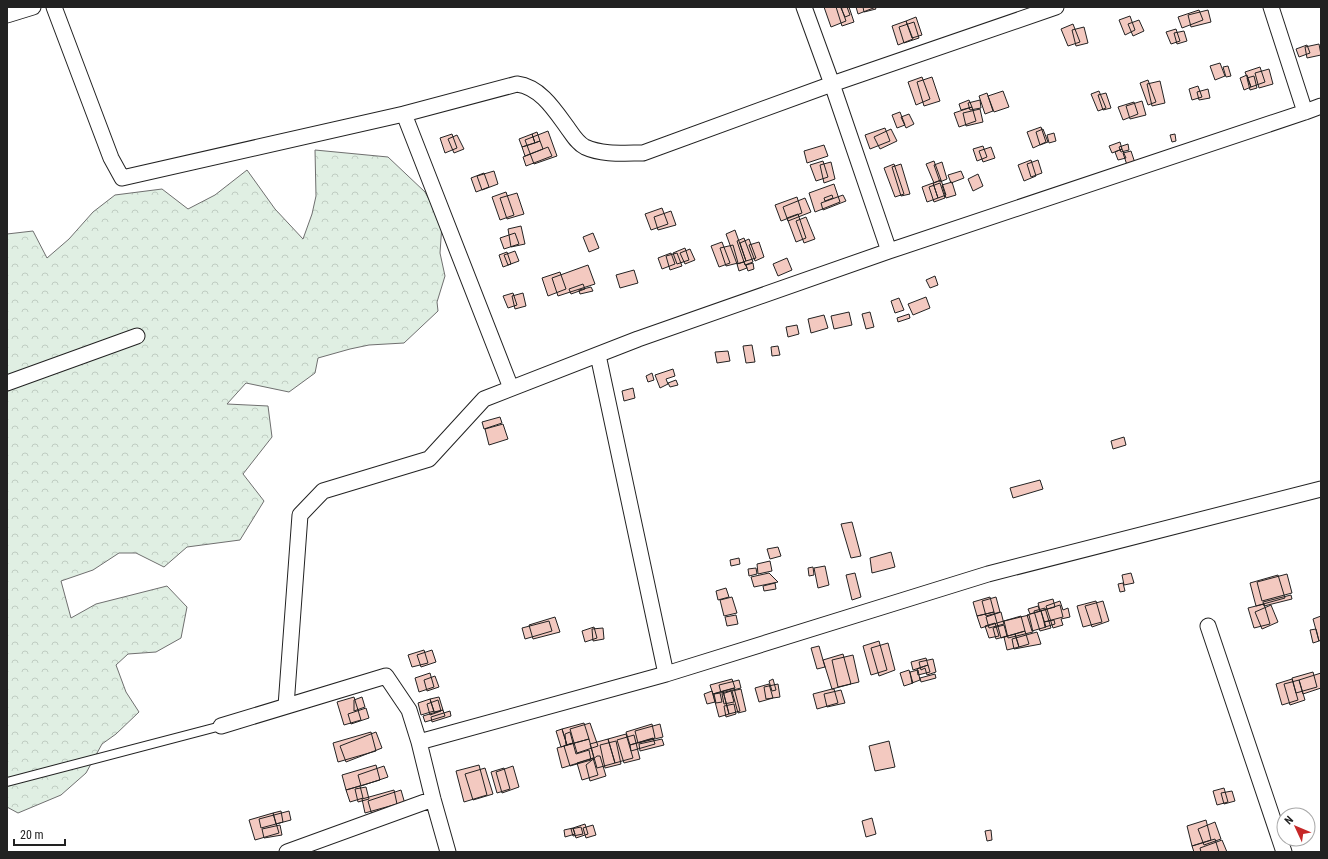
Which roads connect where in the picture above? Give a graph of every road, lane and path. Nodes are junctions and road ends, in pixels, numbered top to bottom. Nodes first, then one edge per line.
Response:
1 (33, 7) edge
2 (54, 7) edge
3 (804, 7) edge
4 (1056, 7) edge
5 (1271, 7) edge
6 (7, 15) edge
7 (832, 84) junction
8 (1321, 106) edge
9 (1304, 112) junction
10 (404, 114) junction
11 (889, 251) junction
12 (137, 336) dead end
13 (598, 355) junction
14 (7, 382) edge
15 (511, 388) junction
16 (1321, 489) edge
17 (1208, 626) dead end
18 (666, 674) junction
19 (286, 706) junction
20 (221, 726) joint
21 (420, 742) junction
22 (7, 782) edge
23 (433, 799) junction
24 (287, 852) edge
25 (448, 852) edge
26 (1284, 852) edge

1 - 6 street
2 - 10 street
3 - 7 street
4 - 7 street
5 - 9 street
7 - 10 street
7 - 11 street
8 - 9 street
9 - 11 street
10 - 15 street
11 - 13 street
12 - 14 street
13 - 15 street
13 - 18 street
15 - 19 street
16 - 18 street
17 - 26 street
18 - 21 street
19 - 20 street
19 - 21 street
20 - 22 lane
21 - 23 street
23 - 24 street
23 - 25 street

